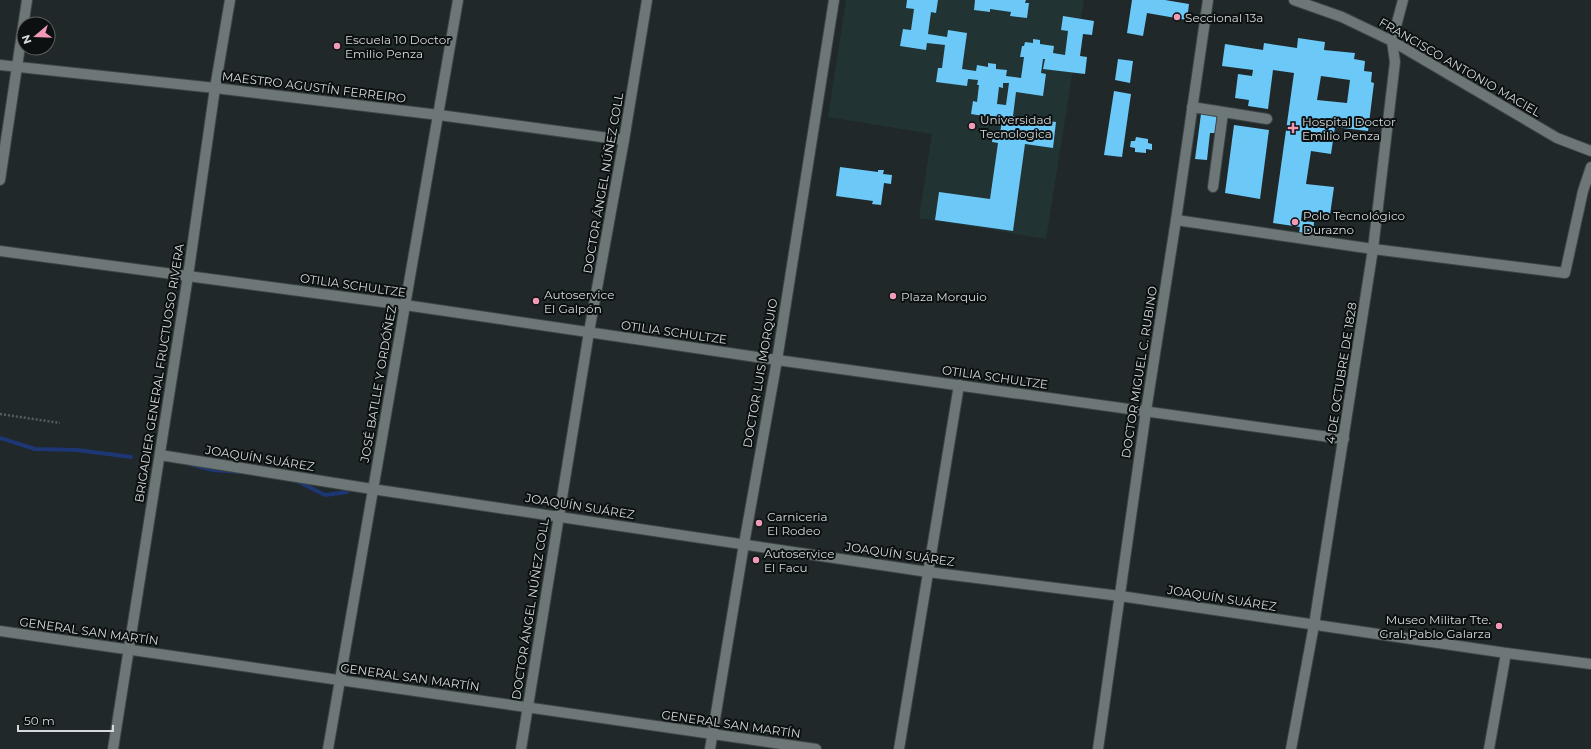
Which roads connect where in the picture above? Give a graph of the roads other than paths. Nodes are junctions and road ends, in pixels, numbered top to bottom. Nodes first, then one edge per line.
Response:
1 (27, 0) edge
2 (230, 0) edge
3 (458, 0) edge
4 (647, 0) edge
5 (834, 0) edge
6 (1208, 0) edge
7 (1294, 0) edge
8 (1403, 0) edge
9 (1392, 41) junction
10 (0, 64) edge
11 (16, 67) junction
12 (215, 88) junction
13 (1192, 107) junction
14 (1223, 113) junction
15 (439, 115) junction
16 (1267, 119) dead end
17 (624, 140) junction
18 (1591, 151) edge
19 (1591, 166) edge
20 (0, 180) edge
21 (1213, 187) dead end
22 (1176, 220) junction
23 (1373, 249) junction
24 (0, 251) edge
25 (188, 276) junction
26 (405, 305) junction
27 (589, 332) junction
28 (776, 360) junction
29 (959, 385) junction
30 (1146, 411) junction
31 (1344, 439) junction
32 (160, 455) junction
33 (372, 489) junction
34 (558, 516) junction
35 (744, 544) junction
36 (928, 572) junction
37 (1120, 596) junction
38 (1314, 625) junction
39 (0, 631) edge
40 (129, 650) junction
41 (1506, 653) junction
42 (1591, 664) edge
43 (340, 680) junction
44 (528, 708) junction
45 (712, 734) junction
46 (113, 749) edge
47 (328, 749) edge
48 (520, 749) edge
49 (710, 749) edge
50 (816, 749) edge
51 (899, 749) edge
52 (1098, 749) edge
53 (1291, 749) edge
54 (1489, 749) edge

1 - 11 street
2 - 12 street, BRIGADIER GENERAL FRUCTUOSO RIVERA
3 - 15 street, JOSÉ BATLLE Y ORDÓÑEZ
4 - 17 street, DOCTOR ÁNGEL NÚÑEZ COLL
5 - 28 street, DOCTOR LUIS MORQUIO
6 - 13 street, DOCTOR MIGUEL C. RUBINO
7 - 9 street, FRANCISCO ANTONIO MACIEL
8 - 9 street, 4 DE OCTUBRE DE 1828
9 - 18 street, FRANCISCO ANTONIO MACIEL
9 - 23 street, 4 DE OCTUBRE DE 1828
10 - 11 street, MAESTRO AGUSTÍN FERREIRO
11 - 12 street, MAESTRO AGUSTÍN FERREIRO
11 - 20 street
12 - 15 street, MAESTRO AGUSTÍN FERREIRO
12 - 25 street, BRIGADIER GENERAL FRUCTUOSO RIVERA
13 - 14 street
13 - 22 street, DOCTOR MIGUEL C. RUBINO
14 - 16 street
14 - 21 street
15 - 17 street, MAESTRO AGUSTÍN FERREIRO
15 - 26 street, JOSÉ BATLLE Y ORDÓÑEZ
17 - 27 street, DOCTOR ÁNGEL NÚÑEZ COLL
19 - 23 street
22 - 23 street
22 - 30 street, DOCTOR MIGUEL C. RUBINO
23 - 31 street, 4 DE OCTUBRE DE 1828
24 - 25 street, OTILIA SCHULTZE
25 - 26 street, OTILIA SCHULTZE
25 - 32 street, BRIGADIER GENERAL FRUCTUOSO RIVERA
26 - 27 street, OTILIA SCHULTZE
26 - 33 street, JOSÉ BATLLE Y ORDÓÑEZ
27 - 28 street, OTILIA SCHULTZE
27 - 34 street, DOCTOR ÁNGEL NÚÑEZ COLL
28 - 29 street, OTILIA SCHULTZE
28 - 35 street, DOCTOR LUIS MORQUIO
29 - 30 street, OTILIA SCHULTZE
29 - 36 street
30 - 31 street, OTILIA SCHULTZE
30 - 37 street, DOCTOR MIGUEL C. RUBINO
31 - 38 street, 4 DE OCTUBRE DE 1828
32 - 33 street, JOAQUÍN SUÁREZ
32 - 40 street, BRIGADIER GENERAL FRUCTUOSO RIVERA
33 - 34 street, JOAQUÍN SUÁREZ
33 - 43 street, JOSÉ BATLLE Y ORDÓÑEZ
34 - 35 street, JOAQUÍN SUÁREZ
34 - 44 street, DOCTOR ÁNGEL NÚÑEZ COLL
35 - 36 street, JOAQUÍN SUÁREZ
35 - 45 street, DOCTOR LUIS MORQUIO
36 - 37 street, JOAQUÍN SUÁREZ
36 - 51 street
37 - 38 street, JOAQUÍN SUÁREZ
37 - 52 street, DOCTOR MIGUEL C. RUBINO
38 - 41 street, JOAQUÍN SUÁREZ
38 - 53 street, 4 DE OCTUBRE DE 1828
39 - 40 street, GENERAL SAN MARTÍN
40 - 43 street, GENERAL SAN MARTÍN
40 - 46 street, BRIGADIER GENERAL FRUCTUOSO RIVERA
41 - 42 street, JOAQUÍN SUÁREZ
41 - 54 street
43 - 44 street, GENERAL SAN MARTÍN
43 - 47 street, JOSÉ BATLLE Y ORDÓÑEZ
44 - 45 street, GENERAL SAN MARTÍN
44 - 48 street, DOCTOR ÁNGEL NÚÑEZ COLL
45 - 49 street, DOCTOR LUIS MORQUIO
45 - 50 street, GENERAL SAN MARTÍN

